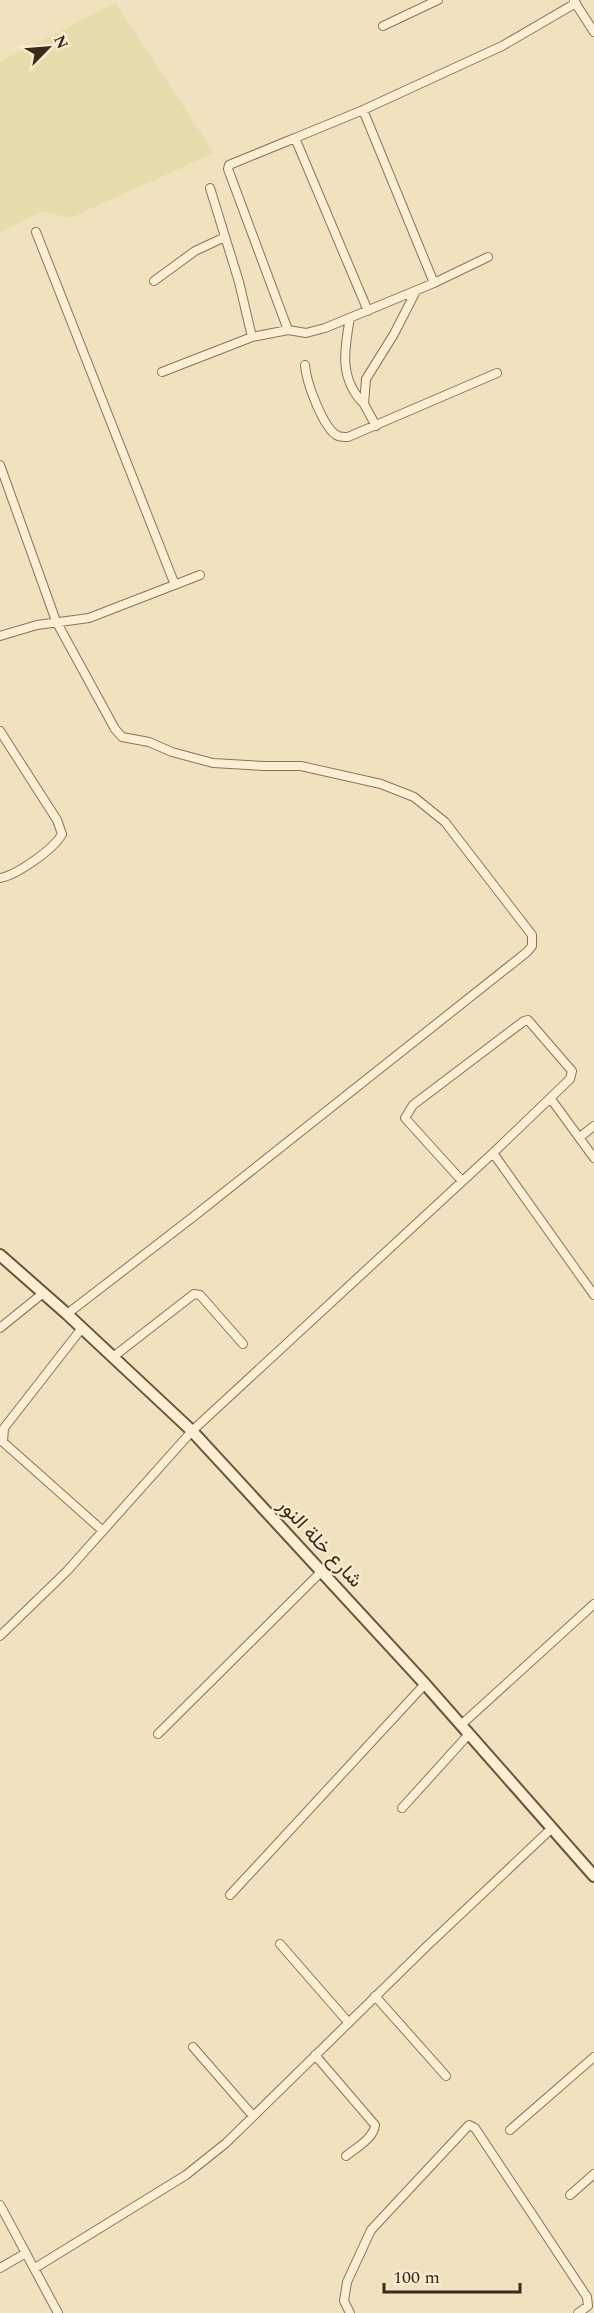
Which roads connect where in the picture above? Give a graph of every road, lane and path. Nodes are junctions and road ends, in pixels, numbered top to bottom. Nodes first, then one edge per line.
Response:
1 (438, 0) edge
2 (575, 2) edge
3 (383, 26) dead end
4 (594, 32) edge
5 (363, 110) junction
6 (295, 138) junction
7 (210, 188) dead end
8 (36, 232) dead end
9 (225, 237) junction
10 (488, 257) dead end
11 (154, 281) dead end
12 (434, 283) junction
13 (416, 291) junction
14 (368, 311) junction
15 (350, 318) junction
16 (288, 330) junction
17 (252, 337) junction
18 (305, 365) dead end
19 (162, 372) dead end
20 (497, 373) dead end
21 (364, 404) junction
22 (376, 426) junction
23 (0, 465) edge
24 (200, 575) dead end
25 (175, 585) junction
26 (56, 621) junction
27 (0, 636) edge
28 (0, 731) edge
29 (0, 878) edge
30 (551, 1099) junction
31 (594, 1126) edge
32 (580, 1137) junction
33 (493, 1153) junction
34 (594, 1158) edge
35 (462, 1181) junction
36 (0, 1255) edge
37 (42, 1294) junction
38 (594, 1295) edge
39 (67, 1314) junction
40 (0, 1328) edge
41 (82, 1328) junction
42 (243, 1344) dead end
43 (113, 1357) junction
44 (192, 1431) junction
45 (103, 1531) junction
46 (322, 1571) junction
47 (594, 1604) edge
48 (0, 1636) edge
49 (425, 1684) junction
50 (461, 1725) junction
51 (158, 1734) dead end
52 (469, 1734) junction
53 (402, 1808) dead end
54 (552, 1827) junction
55 (594, 1876) edge
56 (230, 1895) dead end
57 (280, 1944) dead end
58 (375, 1996) junction
59 (348, 2022) junction
60 (193, 2046) dead end
61 (315, 2055) junction
62 (594, 2057) edge
63 (446, 2076) dead end
64 (253, 2116) junction
65 (510, 2130) dead end
66 (346, 2156) dead end
67 (594, 2174) edge
68 (570, 2195) dead end
69 (0, 2205) edge
70 (2, 2215) edge
71 (26, 2253) junction
72 (0, 2268) edge
73 (35, 2268) junction
74 (58, 2313) edge
75 (350, 2313) edge
76 (578, 2313) edge

1 - 3 street
2 - 4 street
2 - 5 street
5 - 6 street
5 - 12 street
6 - 14 street
6 - 16 street
7 - 9 street
8 - 25 street
9 - 11 street
9 - 17 street
10 - 12 street
12 - 13 street
13 - 14 street
13 - 21 street
14 - 15 street
15 - 16 street
15 - 21 street
16 - 17 street
17 - 19 street
18 - 22 street
20 - 22 street
21 - 22 street
23 - 26 street
24 - 25 street
25 - 26 street
26 - 27 street
26 - 39 street
28 - 29 street
30 - 32 street
30 - 33 street
30 - 35 street
31 - 32 street
32 - 34 street
33 - 35 street
33 - 38 street
35 - 44 street
36 - 37 street, شارع خلة النور
37 - 39 street, شارع خلة النور
37 - 40 street
39 - 41 street, شارع خلة النور
41 - 43 street, شارع خلة النور
41 - 45 street
42 - 43 street
43 - 44 street, شارع خلة النور
44 - 45 street
44 - 46 street, شارع خلة النور
45 - 48 street
46 - 49 street, شارع خلة النور
46 - 51 street
47 - 50 street
49 - 50 street, شارع خلة النور
49 - 56 street
50 - 52 street, شارع خلة النور
52 - 53 street
52 - 54 street, شارع خلة النور
54 - 55 street, شارع خلة النور
54 - 58 street
57 - 59 street
58 - 59 street
58 - 63 street
59 - 61 street
60 - 64 street
61 - 64 street
61 - 66 street
62 - 65 street
64 - 73 street
67 - 68 street
69 - 70 street
70 - 71 street
71 - 72 street
71 - 73 street
73 - 74 street
75 - 76 street

